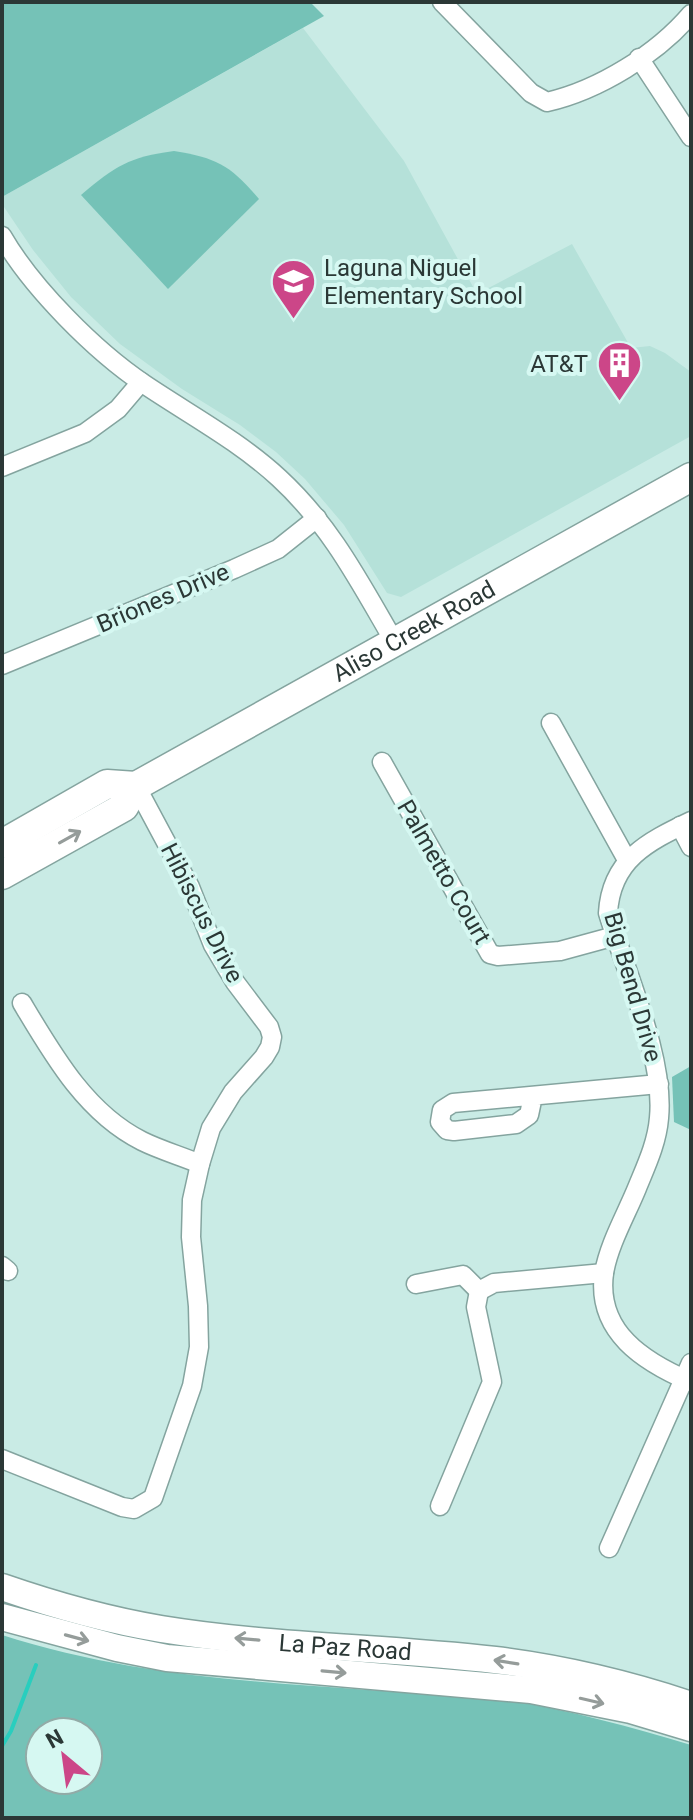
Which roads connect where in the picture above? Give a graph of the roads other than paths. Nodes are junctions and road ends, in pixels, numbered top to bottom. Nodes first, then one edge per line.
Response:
1 (442, 2) edge
2 (691, 14) edge
3 (639, 58) junction
4 (691, 137) edge
5 (2, 236) edge
6 (141, 382) junction
7 (2, 467) edge
8 (691, 477) edge
9 (317, 518) junction
10 (394, 641) junction
11 (2, 665) edge
12 (551, 723) dead end
13 (382, 762) dead end
14 (136, 786) junction
15 (685, 823) edge
16 (2, 844) edge
17 (691, 847) edge
18 (627, 860) junction
19 (2, 875) edge
20 (615, 936) junction
21 (22, 1003) dead end
22 (659, 1084) junction
23 (533, 1096) dead end
24 (200, 1164) junction
25 (604, 1273) junction
26 (416, 1284) dead end
27 (479, 1291) junction
28 (689, 1375) edge
29 (2, 1459) edge
30 (440, 1506) dead end
31 (609, 1548) dead end
32 (2, 1587) edge
33 (2, 1617) edge
34 (691, 1705) edge
35 (691, 1728) edge

1 - 3 street
2 - 3 street
3 - 4 street
5 - 6 street
6 - 7 street
6 - 9 street
8 - 10 main road, Aliso Creek Road
9 - 10 street
9 - 11 street, Briones Drive
10 - 14 main road, Aliso Creek Road
12 - 18 street
13 - 20 street, Palmetto Court
14 - 16 main road, Aliso Creek Road
19 -> 14 main road, Aliso Creek Road
14 - 24 street, Hibiscus Drive
15 - 17 street
15 - 18 street, Big Bend Drive
18 - 20 street, Big Bend Drive
20 - 22 street, Big Bend Drive
21 - 24 street
22 - 23 street
22 - 25 street, Big Bend Drive
24 - 29 street
25 - 27 street
25 - 28 street, Big Bend Drive
26 - 27 street
27 - 30 street
28 - 31 street
34 -> 32 main road, La Paz Road
33 -> 35 main road, La Paz Road

